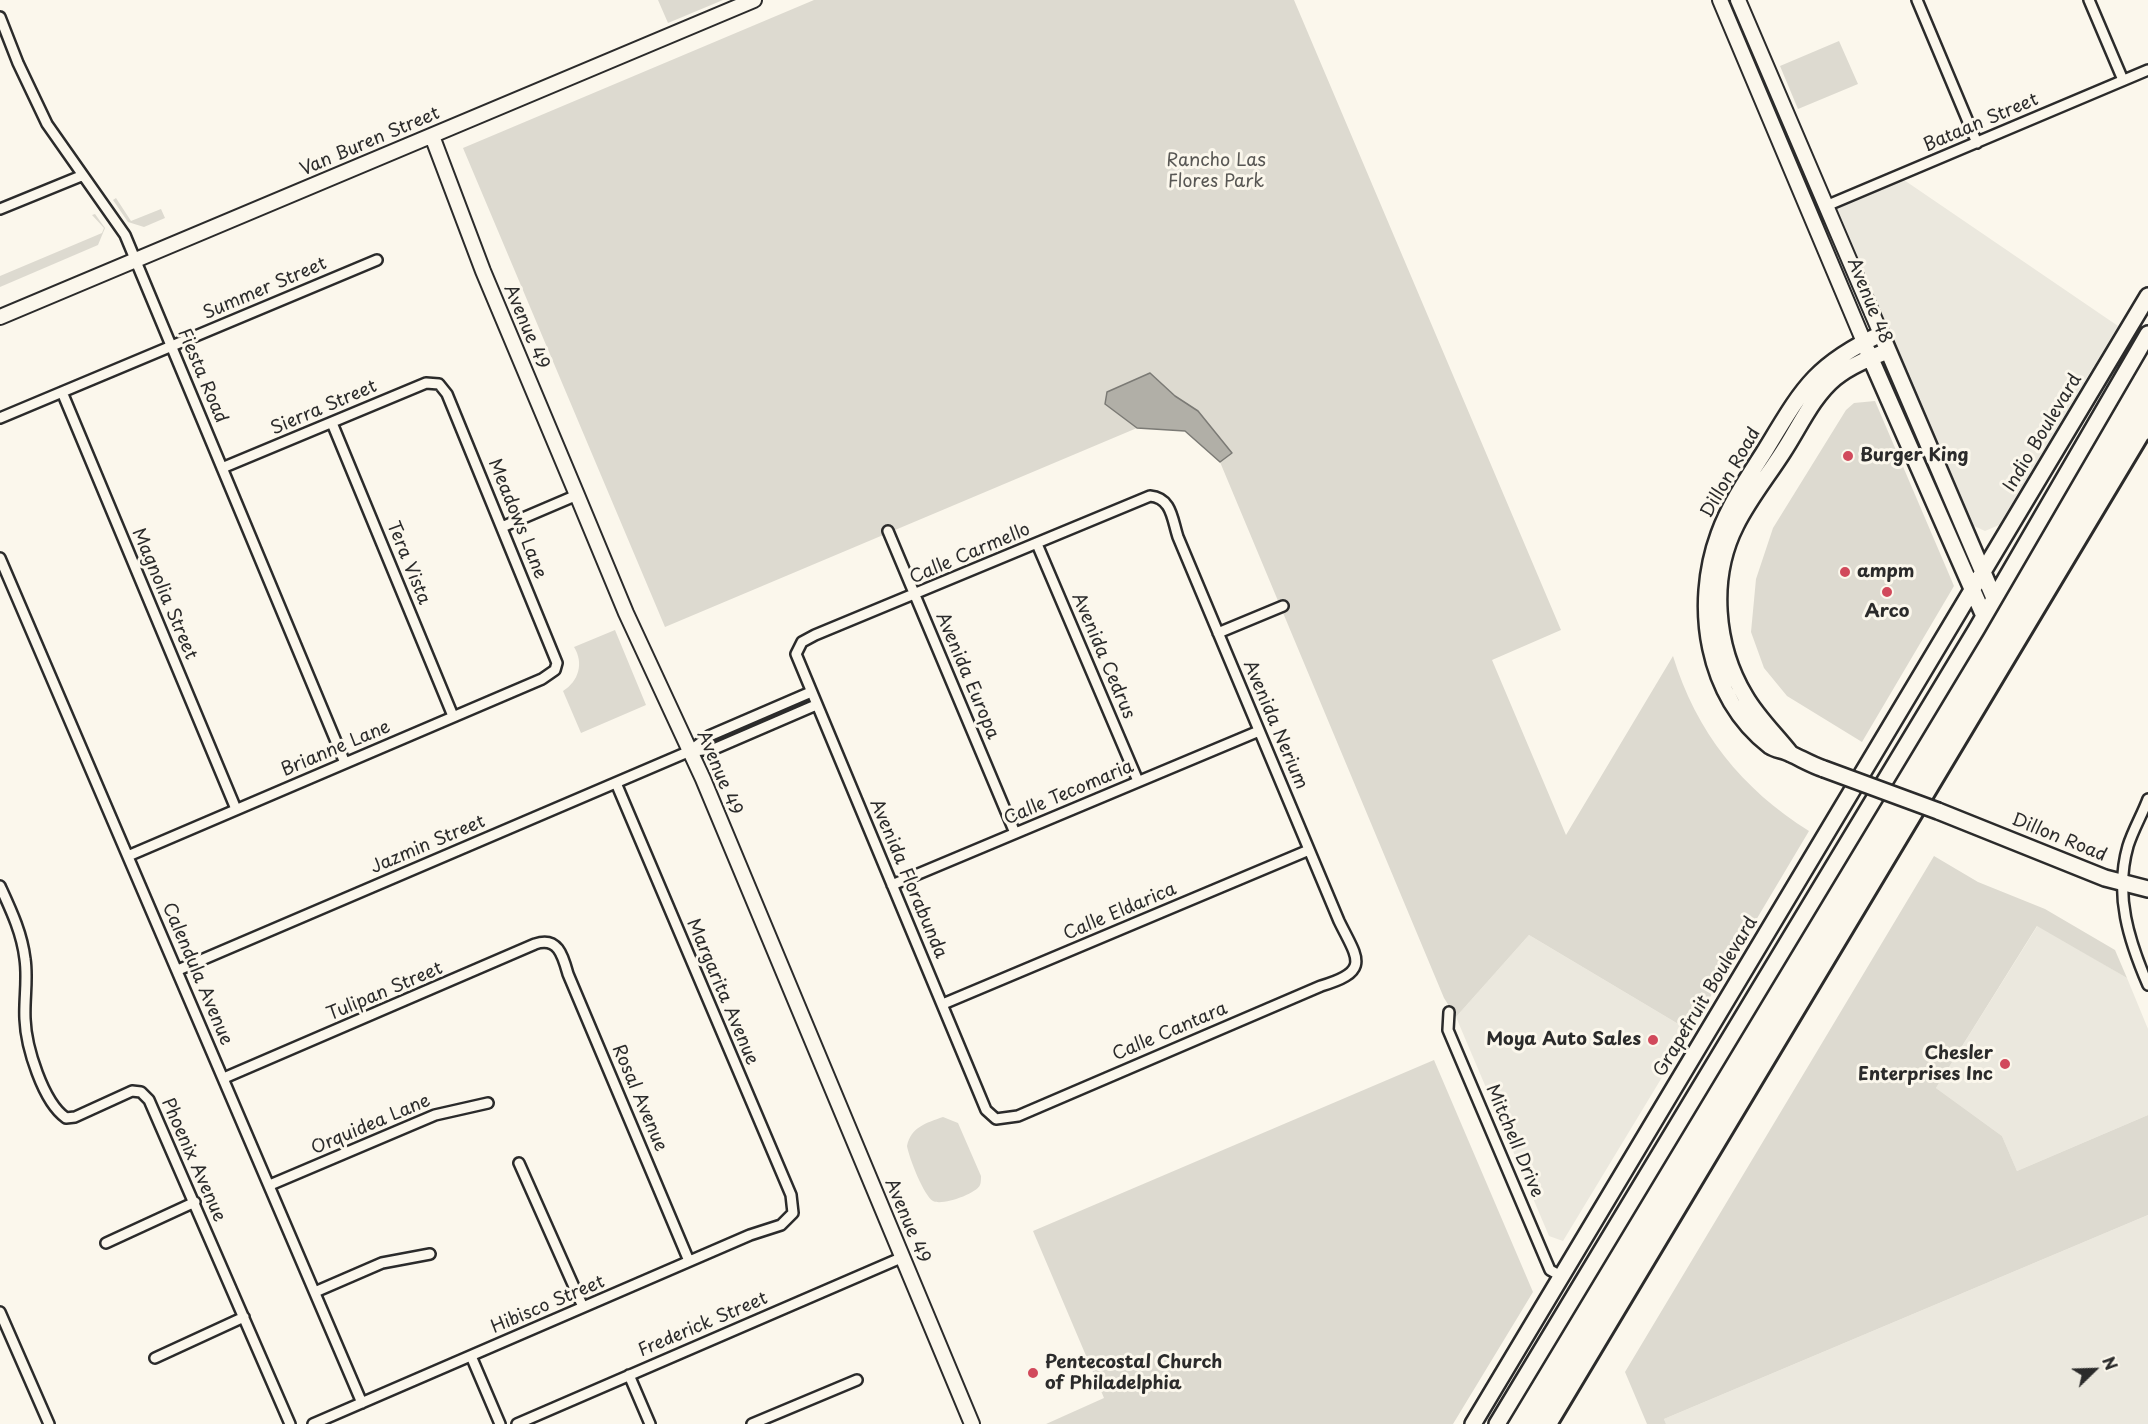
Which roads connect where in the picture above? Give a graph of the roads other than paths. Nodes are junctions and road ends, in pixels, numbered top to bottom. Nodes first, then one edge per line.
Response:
1 (754, 0) edge
2 (1720, 0) edge
3 (1738, 0) edge
4 (1917, 0) edge
5 (2089, 0) edge
6 (0, 17) edge
7 (2148, 70) edge
8 (2123, 80) junction
9 (1756, 86) junction
10 (432, 135) junction
11 (1977, 142) junction
12 (81, 176) junction
13 (1826, 206) junction
14 (0, 209) edge
15 (377, 260) dead end
16 (136, 261) junction
17 (2148, 296) edge
18 (0, 317) edge
19 (1881, 334) junction
20 (2148, 334) edge
21 (1864, 342) junction
22 (171, 346) junction
23 (1888, 351) junction
24 (1871, 358) junction
25 (439, 384) joint
26 (62, 392) junction
27 (0, 418) edge
28 (332, 423) junction
29 (222, 468) junction
30 (577, 495) junction
31 (1157, 496) joint
32 (502, 527) junction
33 (888, 531) dead end
34 (1037, 543) junction
35 (0, 558) edge
36 (1983, 572) junction
37 (1973, 590) junction
38 (915, 594) junction
39 (1995, 598) junction
40 (1282, 606) dead end
41 (1984, 616) junction
42 (1218, 633) junction
43 (798, 648) joint
44 (555, 670) joint
45 (811, 692) junction
46 (816, 705) junction
47 (453, 716) junction
48 (1259, 731) junction
49 (690, 752) junction
50 (1790, 753) junction
51 (345, 763) junction
52 (1138, 782) junction
53 (616, 783) junction
54 (2148, 799) edge
55 (236, 809) junction
56 (1015, 833) junction
57 (1309, 850) junction
58 (128, 856) junction
59 (2122, 882) junction
60 (892, 885) junction
61 (0, 886) edge
62 (2148, 889) edge
63 (10, 909) junction
64 (0, 913) edge
65 (558, 948) joint
66 (1354, 969) joint
67 (178, 970) junction
68 (2148, 986) edge
69 (943, 1004) junction
70 (1449, 1012) dead end
71 (224, 1078) junction
72 (488, 1103) dead end
73 (996, 1119) joint
74 (519, 1163) dead end
75 (270, 1185) junction
76 (195, 1202) junction
77 (793, 1214) joint
78 (106, 1243) dead end
79 (430, 1254) dead end
80 (903, 1257) junction
81 (689, 1262) junction
82 (1561, 1276) junction
83 (315, 1292) junction
84 (583, 1307) junction
85 (0, 1312) edge
86 (244, 1317) junction
87 (3, 1328) edge
88 (471, 1356) junction
89 (155, 1358) dead end
90 (629, 1375) junction
91 (857, 1380) dead end
92 (362, 1403) junction
93 (49, 1424) edge
94 (290, 1424) edge
95 (313, 1424) edge
96 (500, 1424) edge
97 (517, 1424) edge
98 (650, 1424) edge
99 (752, 1424) edge
100 (972, 1424) edge
101 (1473, 1424) edge
102 (1487, 1424) edge
103 (1497, 1424) edge

1 - 10 street, Van Buren Street
2 - 9 street, Avenue 48
3 - 13 street, Avenue 48
4 - 11 street
5 - 8 street
6 - 12 street, Fiesta Road
7 - 8 street, Bataan Street
8 - 11 street, Bataan Street
9 - 13 street
9 - 21 street, Avenue 48
10 - 16 street, Van Buren Street
10 - 30 street, Avenue 49
11 - 13 street, Bataan Street
12 - 14 street
12 - 16 street, Fiesta Road
13 - 19 street, Avenue 48
15 - 22 street, Summer Street
16 - 18 street, Van Buren Street
16 - 22 street, Fiesta Road
17 - 36 main road, Indio Boulevard
19 - 21 main road, Dillon Road
19 - 23 main road, Avenue 48
20 - 39 main road
21 - 24 main road, Avenue 48
21 - 50 main road, Dillon Road
22 - 26 street, Summer Street
22 - 29 street, Fiesta Road
23 - 24 main road, Dillon Road
23 - 36 main road, Avenue 48
24 - 37 main road, Avenue 48
24 - 50 main road, Dillon Road
25 - 28 street, Sierra Street
25 - 32 street, Meadows Lane
26 - 27 street, Summer Street
26 - 55 street, Magnolia Street
28 - 29 street, Sierra Street
28 - 47 street, Tera Vista
29 - 51 street, Fiesta Road
30 - 32 street
30 - 49 street, Avenue 49
31 - 34 street, Calle Carmello
31 - 42 street, Avenida Nerium
32 - 44 street, Meadows Lane
33 - 38 street, Avenida Europa
34 - 38 street, Calle Carmello
34 - 52 street, Avenida Cedrus
35 - 58 street, Calendula Avenue
36 - 37 main road, Indio Boulevard
36 - 39 main road, Avenue 48
37 - 41 main road, Avenue 48
37 - 82 main road, Grapefruit Boulevard
38 - 43 street, Calle Carmello
38 - 56 street, Avenida Europa
39 - 41 main road
40 - 42 street
41 - 103 main road
42 - 48 street, Avenida Nerium
43 - 45 street, Avenida Florabunda
44 - 47 street, Brianne Lane
45 - 46 street, Avenida Florabunda
45 - 49 street
46 - 49 street
46 - 60 street, Avenida Florabunda
47 - 51 street, Brianne Lane
48 - 52 street, Calle Tecomaria
48 - 57 street, Avenida Nerium
49 - 53 street, Jazmin Street
49 - 80 street, Avenue 49
50 - 59 main road, Dillon Road, bridge
51 - 55 street, Brianne Lane
52 - 56 street, Calle Tecomaria
53 - 67 street, Jazmin Street
53 - 77 street, Margarita Avenue
54 - 59 street
55 - 58 street, Brianne Lane
56 - 60 street, Calle Tecomaria
57 - 66 street, Avenida Nerium
57 - 69 street, Calle Eldarica
58 - 67 street, Calendula Avenue
59 - 62 main road, Dillon Road
59 - 68 street
60 - 69 street, Avenida Florabunda
61 - 63 street
63 - 64 street
63 - 76 street, Phoenix Avenue
65 - 71 street, Tulipan Street
65 - 81 street, Rosal Avenue
66 - 73 street, Calle Cantara
67 - 71 street, Calendula Avenue
69 - 73 street, Avenida Florabunda
70 - 82 street, Mitchell Drive
71 - 75 street, Calendula Avenue
72 - 75 street, Orquidea Lane
74 - 84 street
75 - 83 street, Calendula Avenue
76 - 78 street
76 - 86 street, Phoenix Avenue
77 - 81 street, Hibisco Street
79 - 83 street
80 - 90 street, Frederick Street
80 - 100 street, Avenue 49
81 - 84 street, Hibisco Street
82 - 101 main road, Grapefruit Boulevard
82 - 102 main road
83 - 92 street, Calendula Avenue
84 - 88 street, Hibisco Street
85 - 87 street
86 - 89 street
86 - 94 street, Phoenix Avenue
87 - 93 street
88 - 92 street, Hibisco Street
88 - 96 street
90 - 97 street, Frederick Street
90 - 98 street
91 - 99 street
92 - 95 street, Hibisco Street

